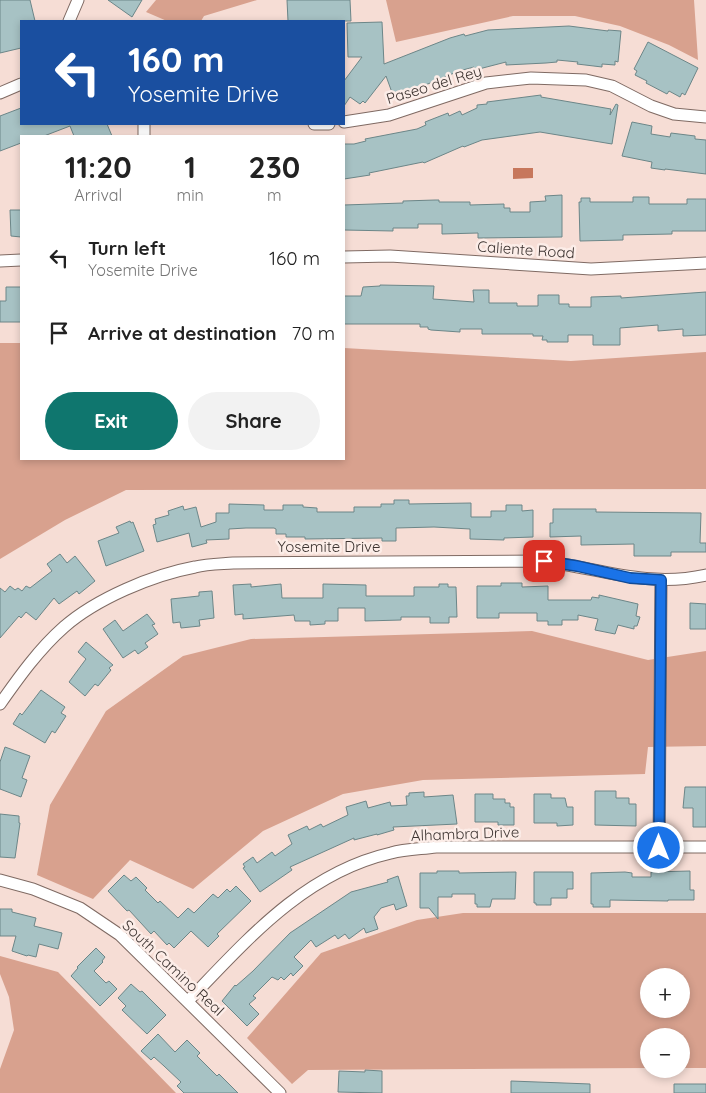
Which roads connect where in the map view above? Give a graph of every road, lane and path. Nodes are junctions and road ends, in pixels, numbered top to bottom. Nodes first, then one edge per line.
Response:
1 (78, 0) edge
2 (69, 20) edge
3 (20, 84) edge
4 (0, 93) edge
5 (706, 117) edge
6 (345, 122) edge
7 (345, 257) edge
8 (0, 260) edge
9 (20, 260) edge
10 (706, 262) edge
11 (706, 575) edge
12 (661, 580) junction
13 (0, 704) edge
14 (706, 847) edge
15 (659, 848) junction
16 (0, 880) edge
17 (188, 1001) junction
18 (280, 1093) edge

1 - 2 street
3 - 4 street
5 - 6 street, Paseo del Rey
7 - 10 street, Caliente Road
8 - 9 street
11 - 12 street, Yosemite Drive
12 - 13 street, Yosemite Drive
12 - 15 street
14 - 15 street, Alhambra Drive
15 - 17 street, Alhambra Drive
16 - 17 street, South Camino Real
17 - 18 street, South Camino Real

